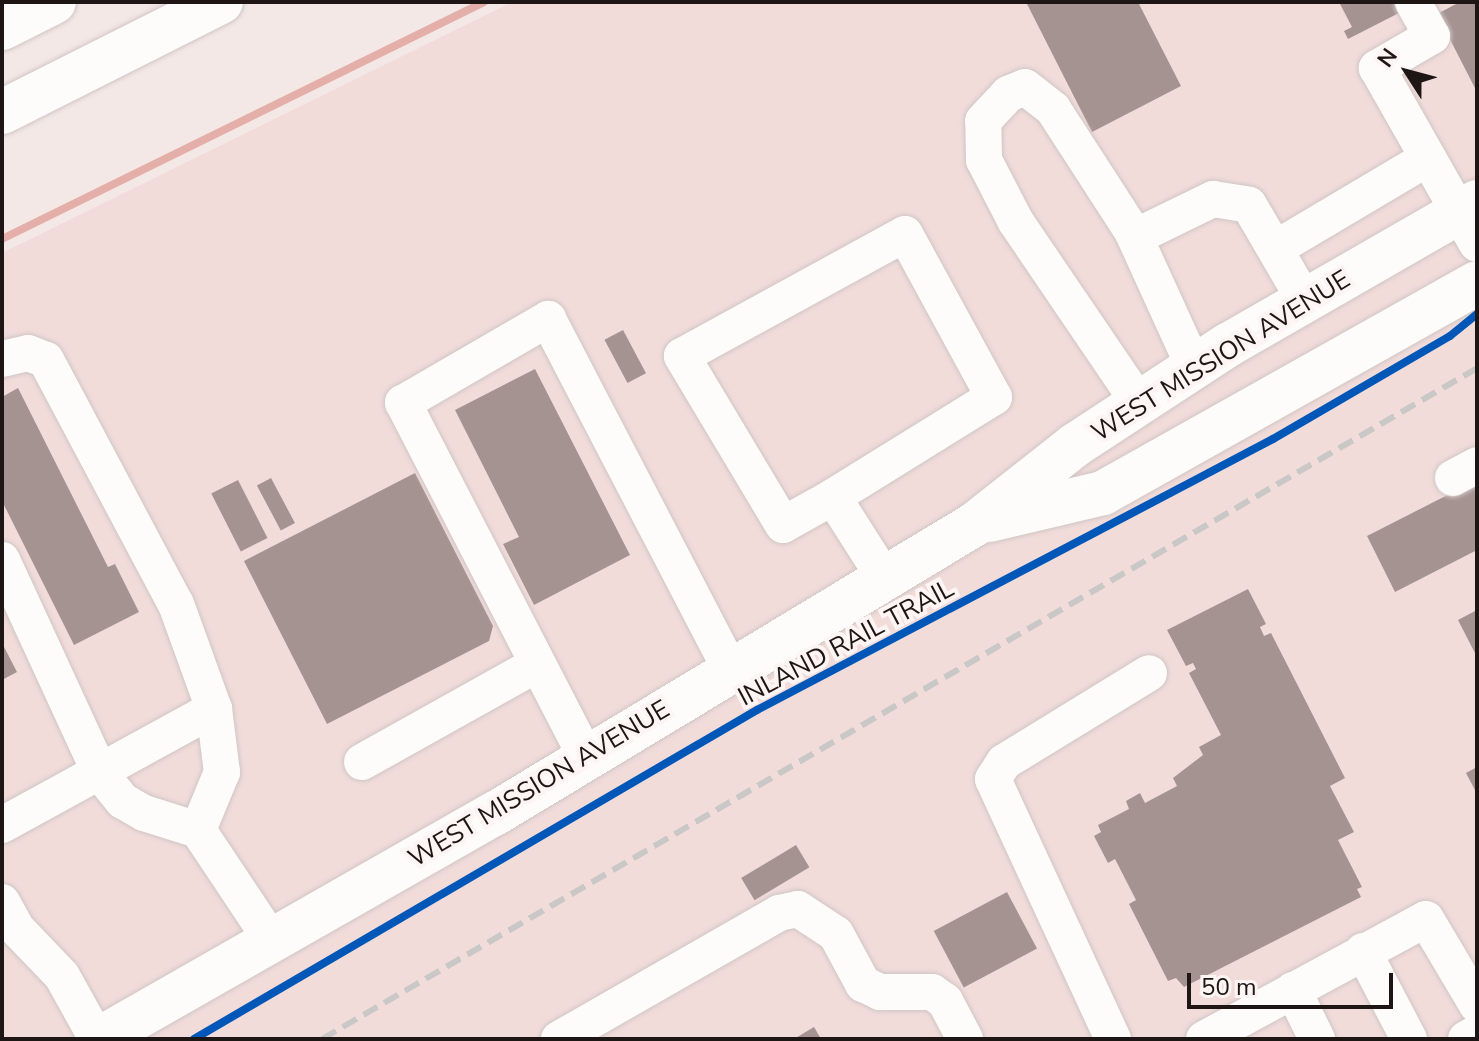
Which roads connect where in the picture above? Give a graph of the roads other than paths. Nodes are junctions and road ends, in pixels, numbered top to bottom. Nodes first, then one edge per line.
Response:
1 (54, 2) edge
2 (221, 2) edge
3 (1413, 2) edge
4 (2, 28) edge
5 (2, 112) edge
6 (1428, 158) junction
7 (1471, 219) edge
8 (1135, 237) junction
9 (1278, 247) junction
10 (1477, 283) edge
11 (1305, 301) junction
12 (2, 359) edge
13 (1194, 367) junction
14 (1139, 403) junction
15 (833, 497) junction
16 (975, 524) junction
17 (2, 560) edge
18 (884, 577) junction
19 (537, 664) junction
20 (730, 668) junction
21 (1149, 673) dead end
22 (214, 709) junction
23 (586, 757) junction
24 (362, 762) dead end
25 (100, 773) junction
26 (2, 825) edge
27 (198, 830) junction
28 (2, 902) edge
29 (272, 941) junction
30 (1363, 951) junction
31 (1293, 990) junction
32 (1477, 1005) edge
33 (1477, 1033) edge
34 (98, 1039) edge
35 (559, 1039) edge
36 (965, 1039) edge
37 (1113, 1039) edge
38 (1204, 1039) edge
39 (1317, 1039) edge
40 (1409, 1039) edge
41 (1466, 1039) edge

1 - 4 main road
2 - 5 main road
3 - 6 lane
6 - 7 lane
6 - 9 lane
7 - 11 main road, WEST MISSION AVENUE
8 - 9 lane
8 - 13 lane
8 - 14 lane
9 - 11 lane
10 - 16 main road, WEST MISSION AVENUE
11 - 13 main road, WEST MISSION AVENUE
12 - 22 lane
13 - 14 main road, WEST MISSION AVENUE
14 - 16 main road, WEST MISSION AVENUE
15 - 15 lane
15 - 18 lane
16 - 18 main road, WEST MISSION AVENUE
17 - 25 lane
18 - 20 main road, WEST MISSION AVENUE
19 - 20 lane
19 - 23 lane
19 - 24 lane
20 - 23 main road, WEST MISSION AVENUE
21 - 37 lane
22 - 25 lane
22 - 27 lane
23 - 29 main road, WEST MISSION AVENUE
25 - 26 lane
25 - 27 lane
27 - 29 lane
28 - 34 lane
29 - 34 main road, WEST MISSION AVENUE
30 - 31 lane
30 - 32 lane
30 - 40 lane
31 - 38 lane
31 - 39 lane
33 - 41 lane
35 - 36 lane

